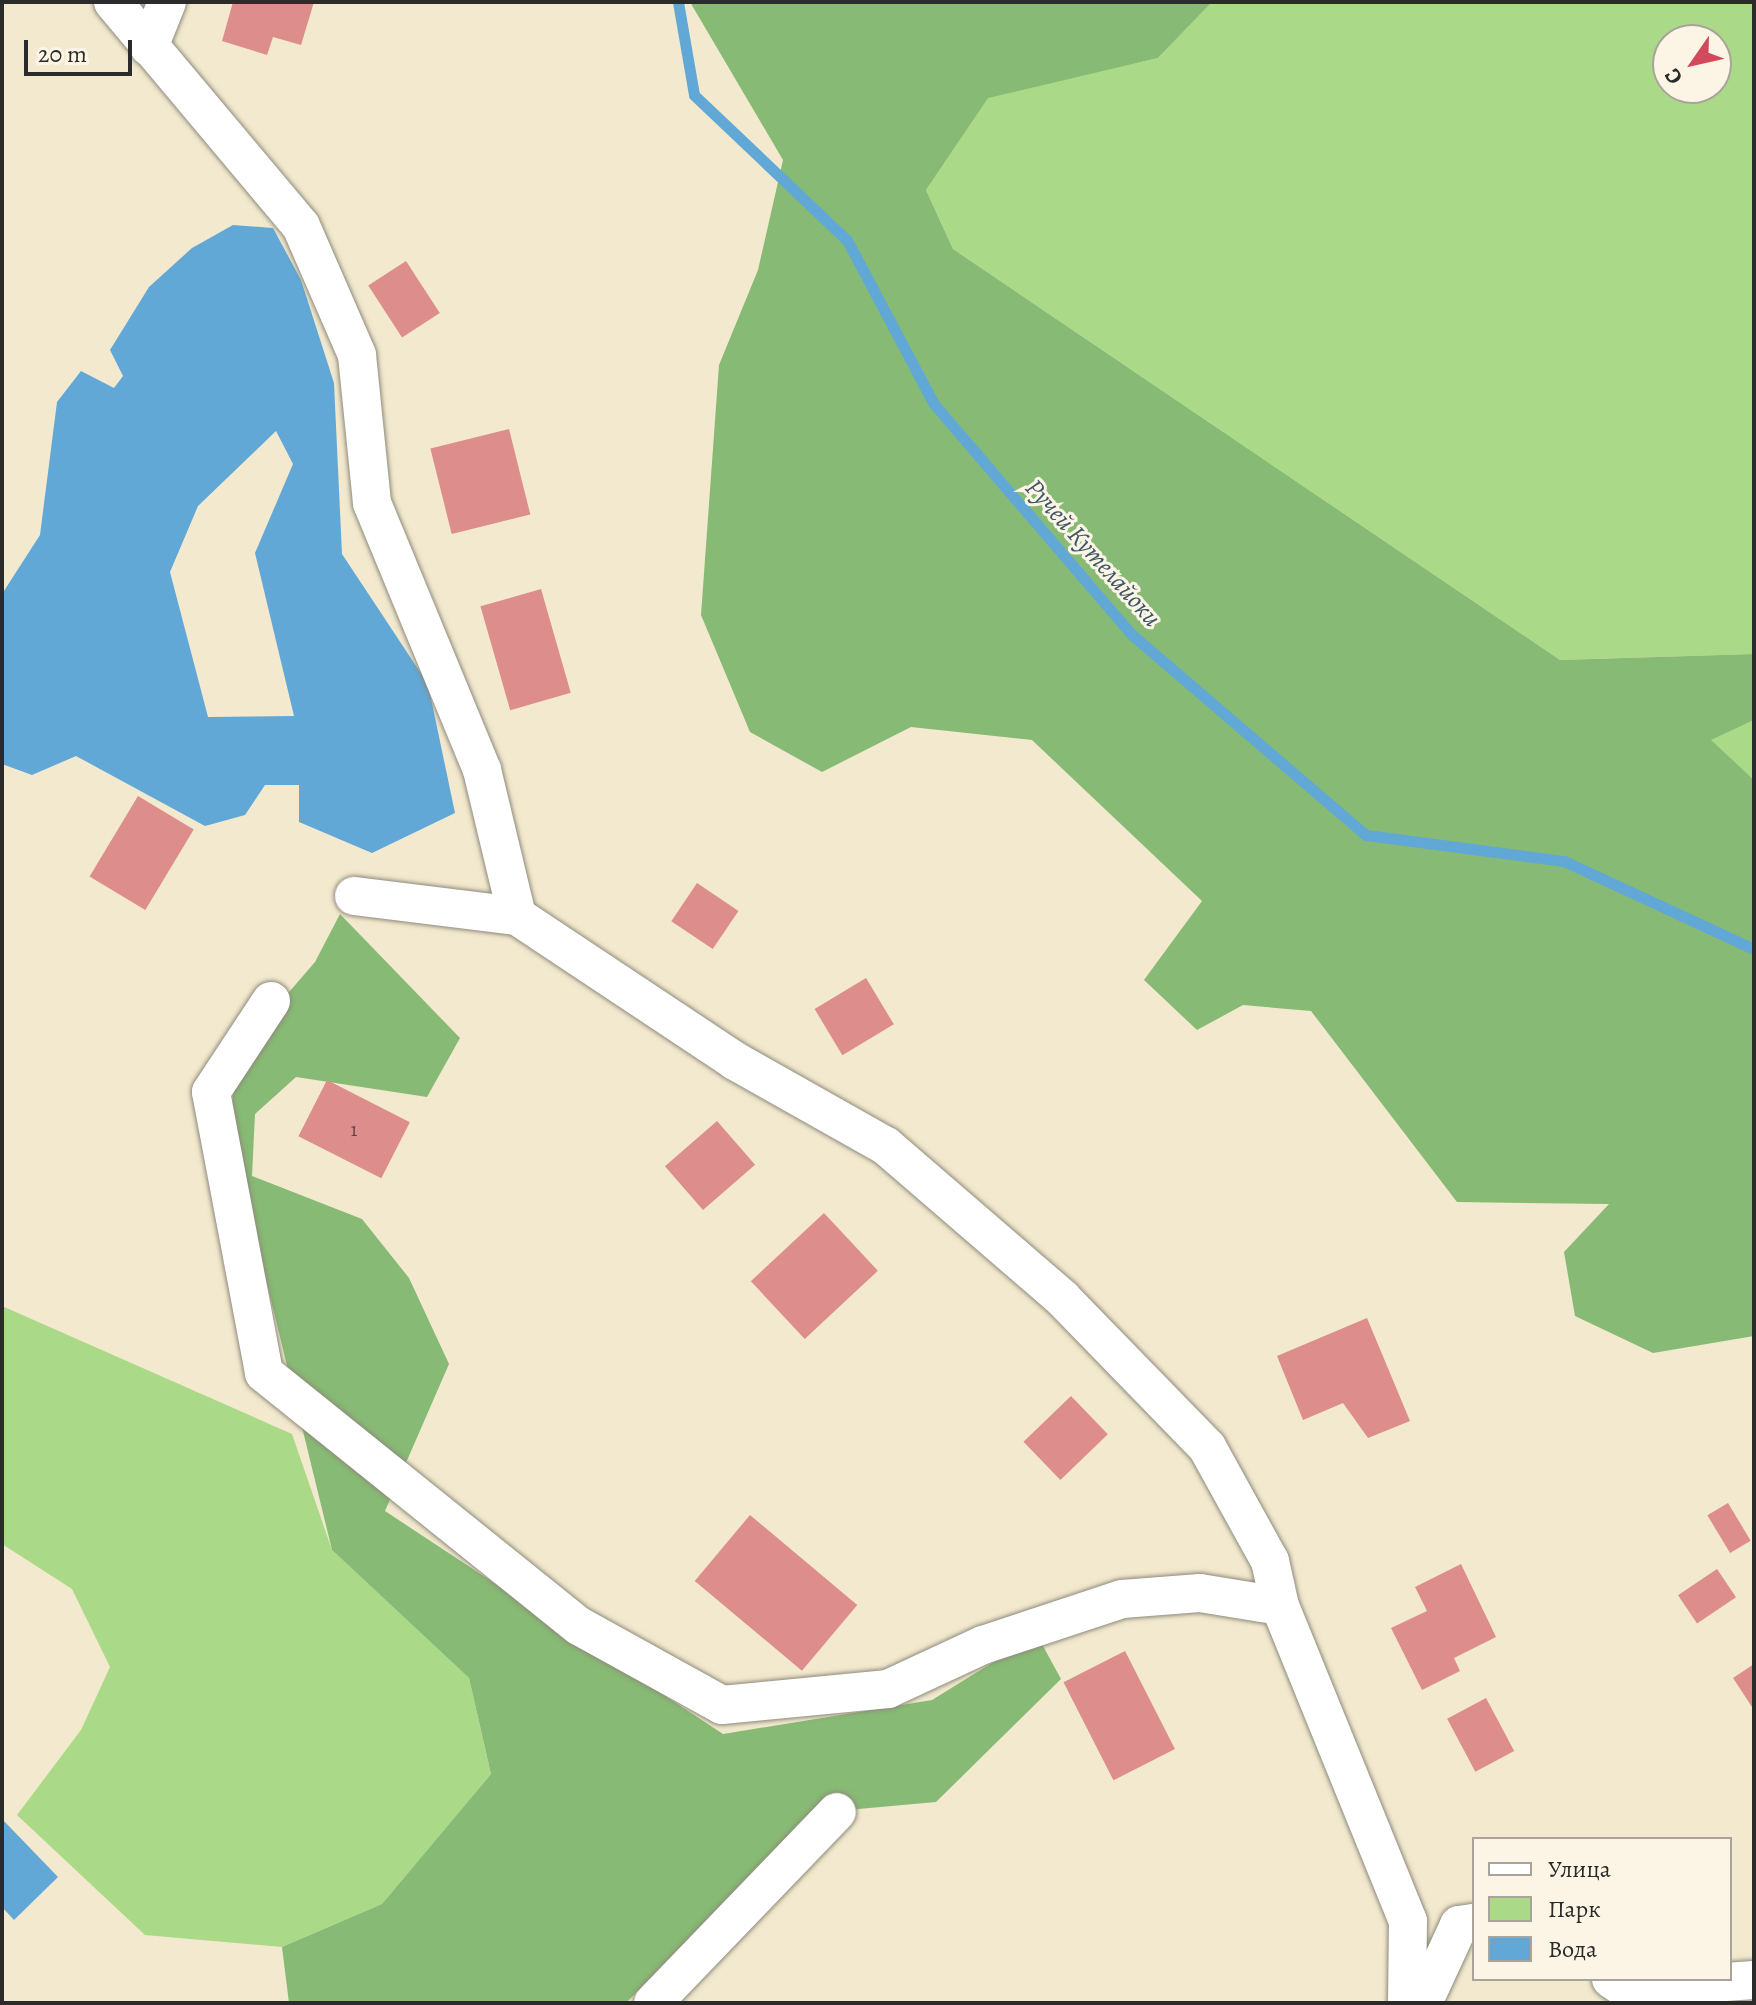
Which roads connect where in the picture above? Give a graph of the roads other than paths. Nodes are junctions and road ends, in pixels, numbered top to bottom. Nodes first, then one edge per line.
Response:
1 (113, 2) edge
2 (167, 2) edge
3 (149, 47) junction
4 (354, 896) dead end
5 (517, 916) junction
6 (271, 1001) dead end
7 (1280, 1606) junction
8 (837, 1812) dead end
9 (1472, 1923) edge
10 (1754, 1980) edge
11 (1614, 1981) edge
12 (653, 2003) edge
13 (1407, 2003) edge
14 (1423, 2003) edge

1 - 3 street
2 - 3 street
3 - 5 street
4 - 5 street
5 - 7 street
6 - 7 street
7 - 13 street
8 - 12 street
9 - 14 street
10 - 11 street

